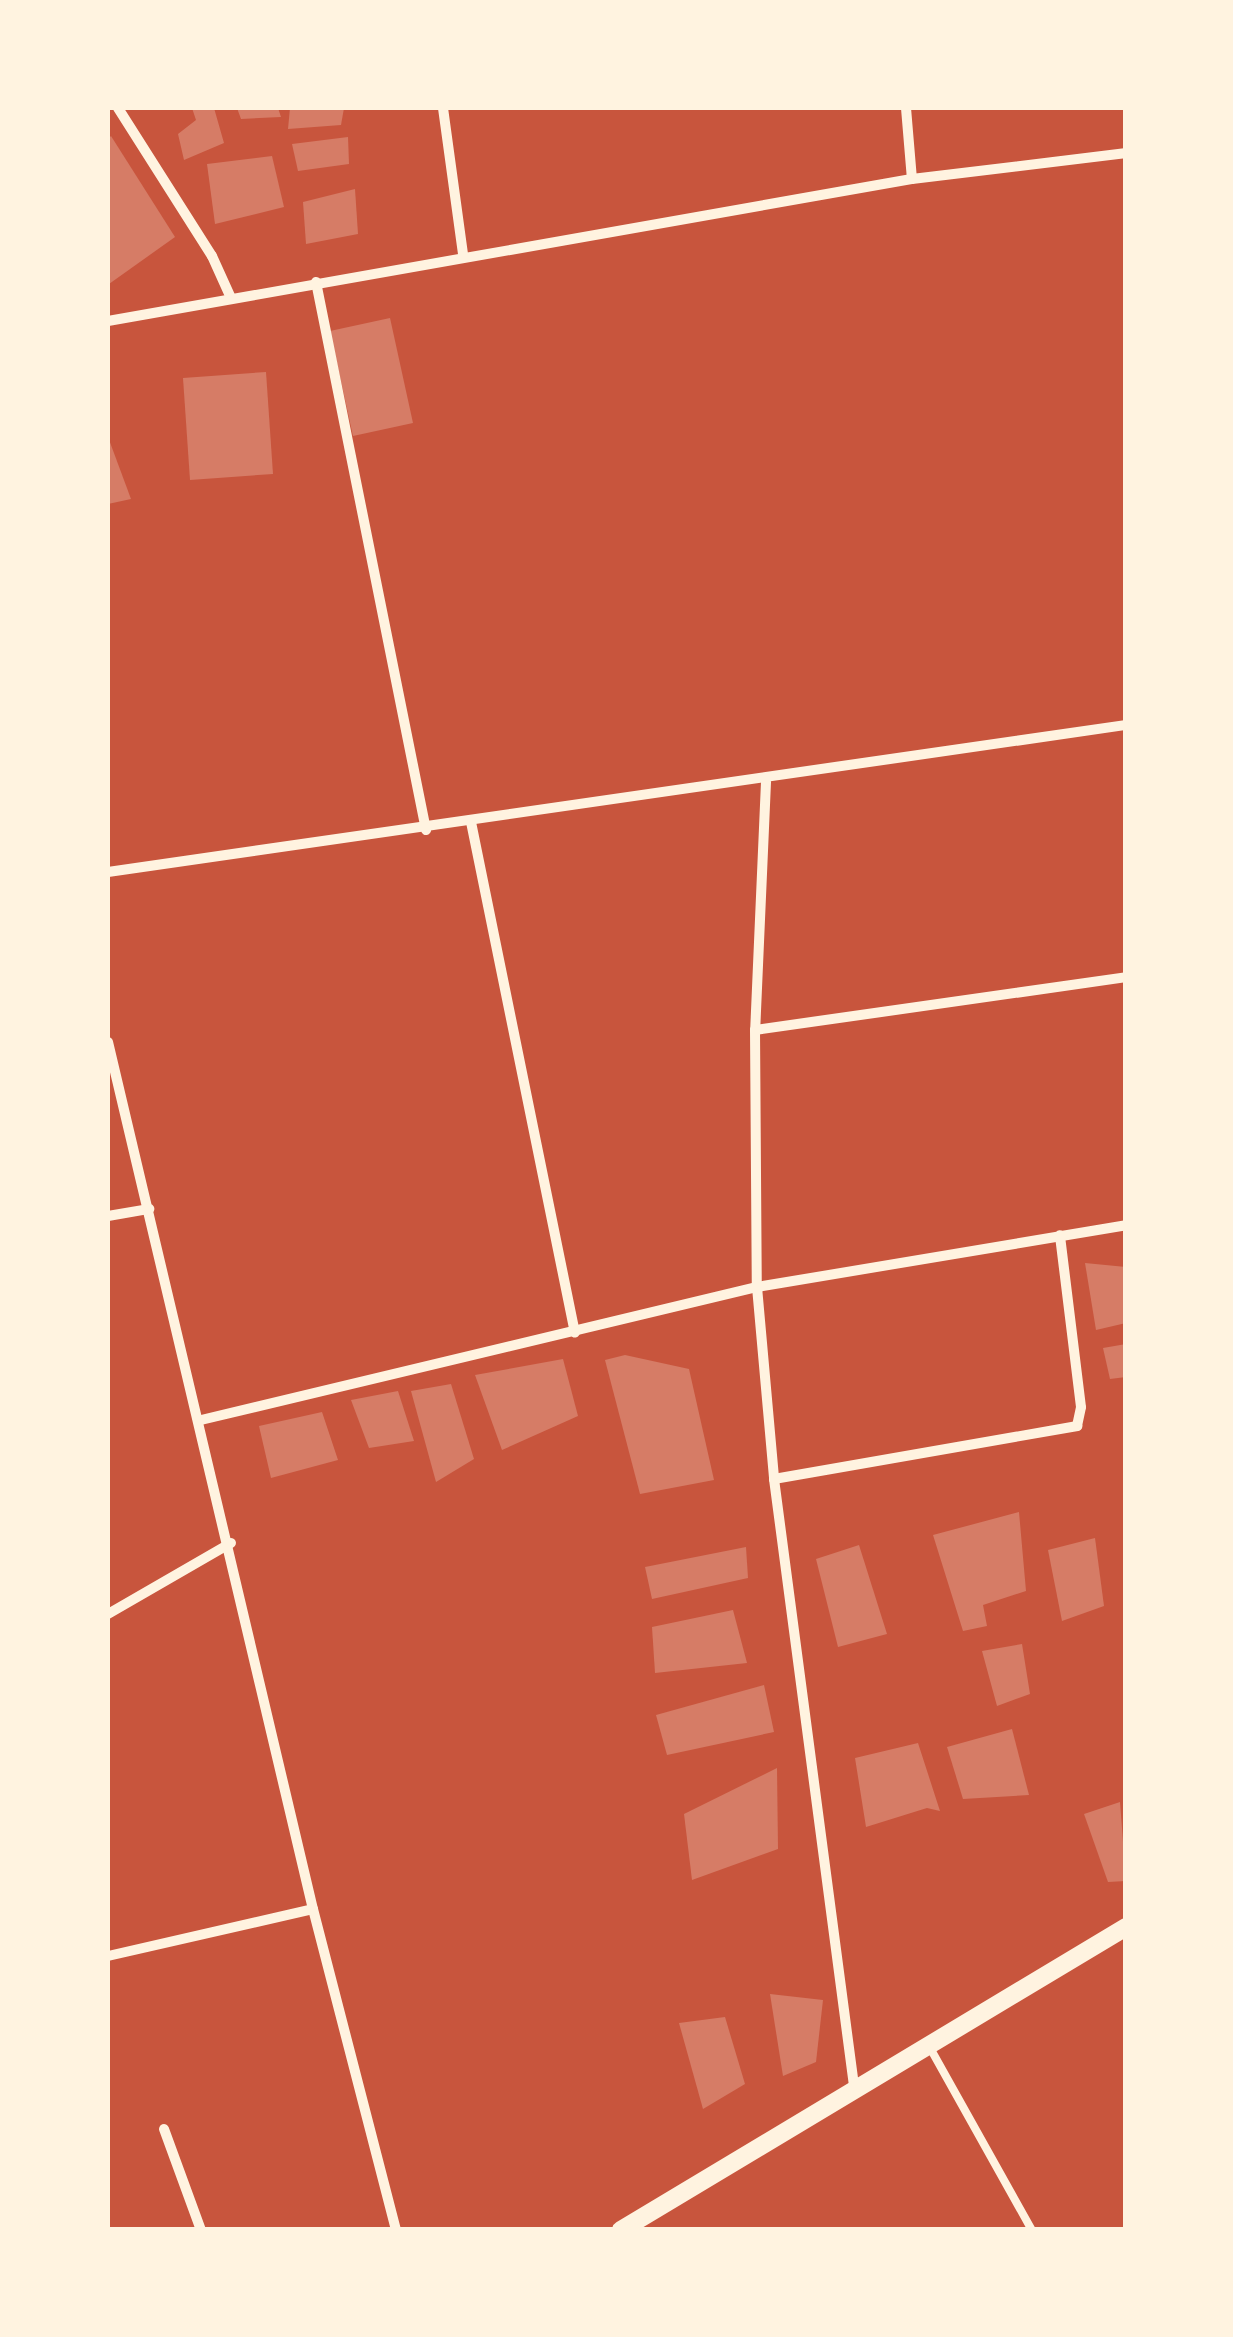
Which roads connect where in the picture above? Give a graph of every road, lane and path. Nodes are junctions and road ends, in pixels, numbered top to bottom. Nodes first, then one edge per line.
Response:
1 (118, 108) edge
2 (443, 108) edge
3 (906, 108) edge
4 (1126, 153) edge
5 (912, 179) junction
6 (462, 254) junction
7 (316, 282) junction
8 (230, 298) junction
9 (108, 321) edge
10 (1126, 725) edge
11 (766, 782) junction
12 (472, 822) junction
13 (426, 830) junction
14 (108, 872) edge
15 (1126, 977) edge
16 (755, 1030) junction
17 (108, 1042) edge
18 (149, 1209) junction
19 (108, 1216) edge
20 (1126, 1225) edge
21 (1060, 1234) junction
22 (757, 1287) junction
23 (576, 1333) junction
24 (201, 1420) junction
25 (774, 1479) junction
26 (231, 1543) junction
27 (108, 1614) edge
28 (313, 1909) junction
29 (1126, 1926) edge
30 (108, 1956) edge
31 (928, 2044) junction
32 (854, 2086) junction
33 (164, 2129) dead end
34 (201, 2230) edge
35 (396, 2230) edge
36 (621, 2230) edge
37 (1032, 2230) edge

1 - 8 street
2 - 6 street
3 - 5 street
4 - 5 street
5 - 6 street
6 - 7 street
7 - 8 street
7 - 13 street
8 - 9 street
10 - 11 street
11 - 12 street
11 - 16 street
12 - 13 street
12 - 23 street
13 - 14 street
15 - 16 street
16 - 22 street
17 - 18 street
18 - 19 street
18 - 24 street
20 - 21 street
21 - 22 street
21 - 25 street
22 - 23 street
22 - 25 street
23 - 24 street
24 - 26 street
25 - 32 street
26 - 27 street
26 - 28 street
28 - 30 street
28 - 35 street
29 - 31 street
31 - 32 street
31 - 37 lane
32 - 36 street
33 - 34 street

